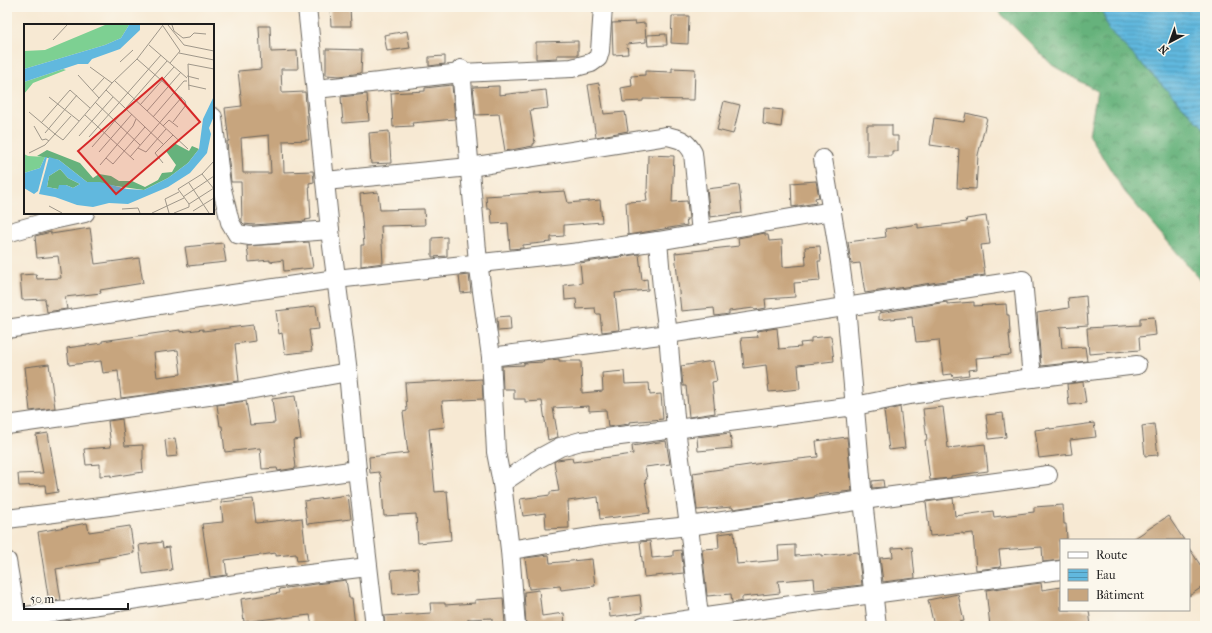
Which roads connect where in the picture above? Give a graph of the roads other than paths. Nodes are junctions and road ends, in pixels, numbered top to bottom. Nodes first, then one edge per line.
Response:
1 (307, 7) edge
2 (603, 7) edge
3 (461, 71) junction
4 (316, 89) junction
5 (214, 134) edge
6 (823, 159) dead end
7 (470, 167) junction
8 (325, 181) junction
9 (217, 185) edge
10 (832, 211) junction
11 (80, 214) edge
12 (330, 230) junction
13 (7, 233) edge
14 (701, 233) junction
15 (658, 241) junction
16 (478, 262) junction
17 (336, 279) junction
18 (846, 306) junction
19 (7, 329) edge
20 (668, 334) junction
21 (490, 357) junction
22 (1137, 366) dead end
23 (348, 372) junction
24 (1032, 378) junction
25 (855, 406) junction
26 (7, 426) edge
27 (676, 429) junction
28 (357, 470) junction
29 (1048, 475) dead end
30 (502, 483) junction
31 (863, 500) junction
32 (7, 519) edge
33 (689, 526) junction
34 (510, 550) junction
35 (7, 561) edge
36 (368, 567) junction
37 (1060, 570) edge
38 (874, 595) junction
39 (14, 621) edge
40 (700, 622) edge
41 (375, 626) edge
42 (516, 626) edge
43 (643, 626) edge
44 (877, 626) edge

1 - 4 street
2 - 3 street
3 - 4 street
3 - 7 street
4 - 8 street
5 - 9 street
6 - 10 street
7 - 8 street
7 - 14 street
7 - 16 street
8 - 12 street
9 - 12 street
10 - 14 street
10 - 18 street
11 - 13 street
12 - 17 street
14 - 15 street
15 - 16 street
15 - 20 street
16 - 17 street
16 - 21 street
17 - 19 street
17 - 23 street
18 - 20 street
18 - 24 street
18 - 25 street
20 - 21 street
20 - 27 street
21 - 30 street
22 - 24 street
23 - 26 street
23 - 28 street
24 - 25 street
25 - 27 street
25 - 31 street
27 - 30 street
27 - 33 street
28 - 32 street
28 - 36 street
29 - 31 street
30 - 34 street
31 - 33 street
31 - 38 street
33 - 34 street
33 - 40 street
34 - 42 street
35 - 39 street
36 - 39 street
36 - 41 street
37 - 38 street
38 - 40 street
38 - 44 street
40 - 43 street

